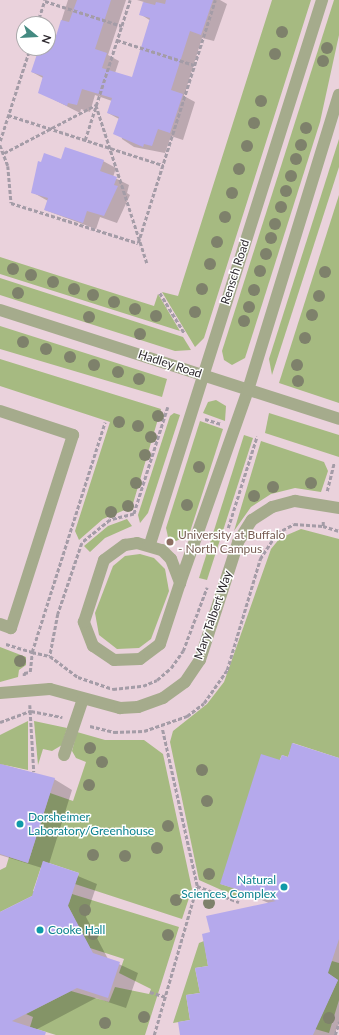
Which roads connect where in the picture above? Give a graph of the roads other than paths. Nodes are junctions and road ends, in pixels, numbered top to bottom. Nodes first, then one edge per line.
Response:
1 (322, 0) edge
2 (339, 95) edge
3 (0, 310) edge
4 (203, 375) junction
5 (248, 390) junction
6 (0, 411) edge
7 (339, 419) edge
8 (339, 508) edge
9 (150, 544) junction
10 (180, 583) junction
11 (0, 624) edge
12 (0, 693) edge
13 (83, 699) junction
14 (64, 755) dead end

1 - 4 street, Rensch Road
2 - 5 street
3 - 4 street, Hadley Road
4 - 5 street, Hadley Road
4 - 9 street, Rensch Road
5 - 7 street, Hadley Road
5 - 10 street
6 - 11 street
8 - 13 street, Mary Talbert Way
9 - 10 street
9 - 10 street
12 - 13 street, Mary Talbert Way
13 - 14 street

